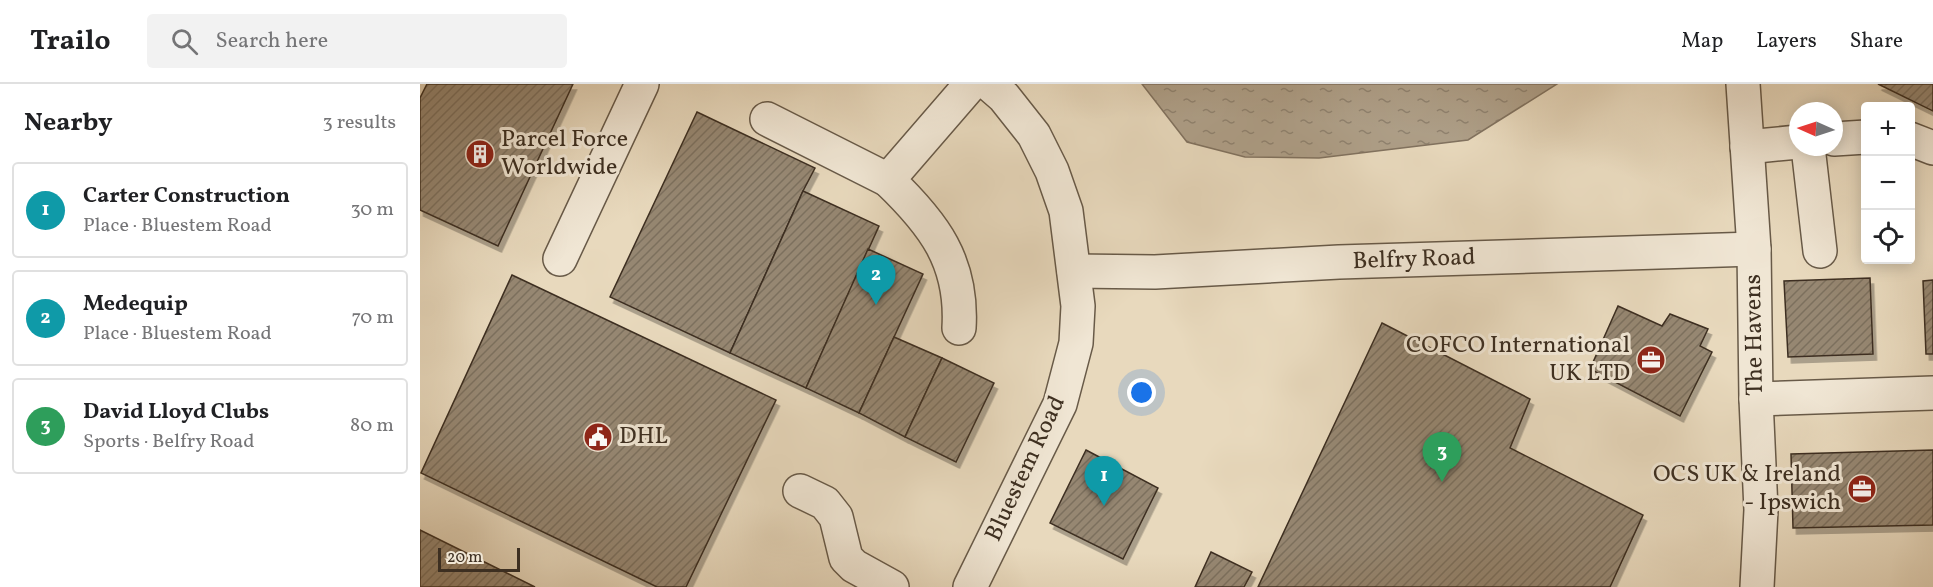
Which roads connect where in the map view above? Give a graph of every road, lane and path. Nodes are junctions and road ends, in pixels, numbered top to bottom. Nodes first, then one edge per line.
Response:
1 (642, 84) edge
2 (971, 84) edge
3 (989, 84) edge
4 (1743, 84) edge
5 (767, 119) dead end
6 (1861, 137) edge
7 (1843, 138) edge
8 (1915, 141) edge
9 (1789, 143) edge
10 (1747, 147) junction
11 (1933, 148) edge
12 (1810, 156) edge
13 (888, 180) junction
14 (1754, 249) junction
15 (1820, 251) dead end
16 (560, 259) dead end
17 (1074, 271) junction
18 (959, 328) dead end
19 (1933, 393) edge
20 (1756, 399) junction
21 (800, 491) dead end
22 (892, 587) edge
23 (970, 587) edge
24 (1757, 587) edge

1 - 16 street
2 - 13 street
3 - 17 street, Bluestem Road
4 - 10 street, The Havens
5 - 13 street
6 - 7 street
8 - 11 street
9 - 10 street
10 - 14 street, The Havens
12 - 15 street
13 - 18 street
14 - 17 street, Belfry Road
14 - 20 street, The Havens
17 - 23 street, Bluestem Road
19 - 20 street
20 - 24 street, The Havens
21 - 22 street

